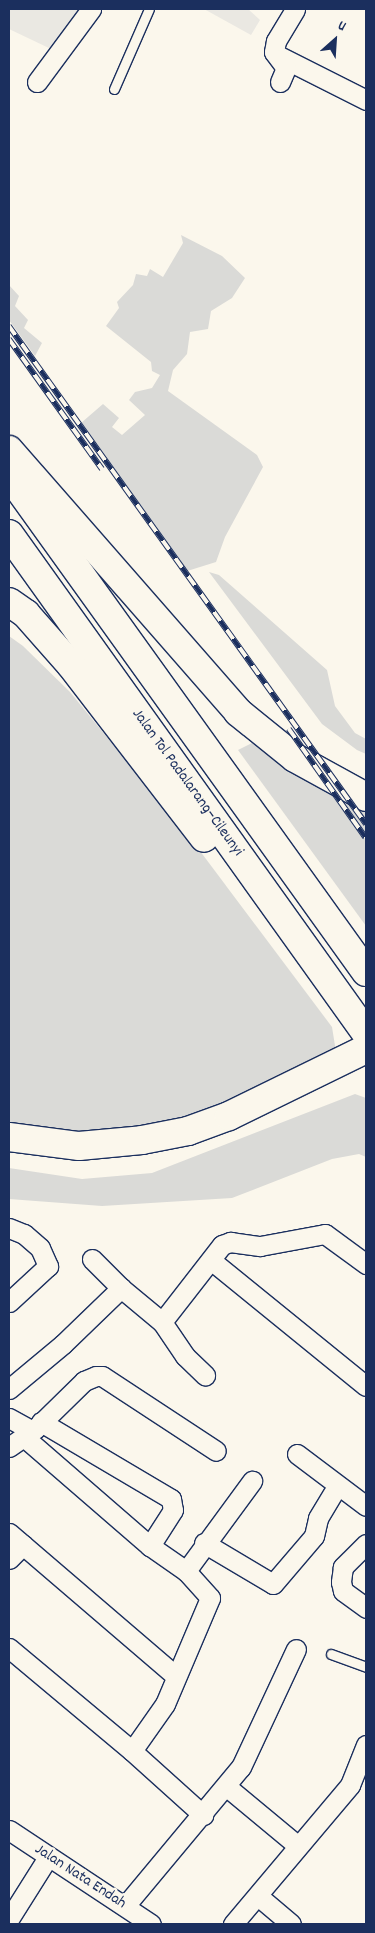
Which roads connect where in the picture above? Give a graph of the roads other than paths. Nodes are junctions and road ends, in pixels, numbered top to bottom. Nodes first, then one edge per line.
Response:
1 (91, 9) edge
2 (149, 9) edge
3 (295, 9) edge
4 (277, 55) junction
5 (37, 82) dead end
6 (280, 82) dead end
7 (114, 89) dead end
8 (366, 100) edge
9 (9, 450) edge
10 (9, 475) edge
11 (9, 534) edge
12 (9, 602) edge
13 (366, 797) edge
14 (311, 956) junction
15 (366, 972) edge
16 (362, 1056) edge
17 (9, 1137) edge
18 (9, 1147) edge
19 (9, 1228) edge
20 (92, 1258) dead end
21 (212, 1261) junction
22 (366, 1264) edge
23 (121, 1288) junction
24 (9, 1302) edge
25 (162, 1322) junction
26 (205, 1375) dead end
27 (366, 1386) edge
28 (9, 1390) edge
29 (9, 1418) edge
30 (26, 1434) edge
31 (216, 1451) dead end
32 (298, 1454) dead end
33 (252, 1481) dead end
34 (333, 1492) dead end
35 (366, 1506) edge
36 (16, 1539) edge
37 (204, 1543) junction
38 (366, 1544) edge
39 (150, 1546) junction
40 (9, 1559) edge
41 (186, 1571) junction
42 (366, 1608) edge
43 (9, 1648) edge
44 (296, 1649) dead end
45 (331, 1654) dead end
46 (366, 1667) edge
47 (176, 1676) junction
48 (366, 1745) edge
49 (132, 1751) junction
50 (227, 1786) junction
51 (203, 1815) junction
52 (9, 1830) edge
53 (298, 1846) junction
54 (48, 1857) junction
55 (258, 1896) junction
56 (127, 1914) edge
57 (9, 1919) edge
58 (151, 1924) edge
59 (233, 1924) edge
60 (292, 1924) edge

1 - 5 street
2 - 7 lane
3 - 4 street
4 - 6 street
4 - 8 street
9 - 13 highway
10 - 15 highway
11 - 14 highway, Jalan Tol Padalarang–Cileunyi
12 - 14 highway
14 - 16 highway, Jalan Tol Padalarang–Cileunyi
16 - 17 highway
16 - 18 highway
19 - 24 street
20 - 23 street
21 - 22 street
21 - 25 street
21 - 27 street
23 - 25 street
23 - 28 street
25 - 26 street
29 - 30 street
30 - 31 street
30 - 39 street
30 - 39 street
32 - 35 street
33 - 37 street
34 - 37 street
36 - 40 street
36 - 47 street
37 - 41 street
38 - 42 street
39 - 41 street
41 - 47 street
43 - 49 street
44 - 50 street
45 - 46 lane
47 - 49 street
48 - 53 street
49 - 51 street
50 - 51 street
50 - 53 street
51 - 56 street
52 - 54 street, Jalan Nata Endah
53 - 55 street
54 - 56 street, Jalan Nata Endah
54 - 57 street
55 - 59 street
55 - 60 street
56 - 58 street, Jalan Nata Endah

